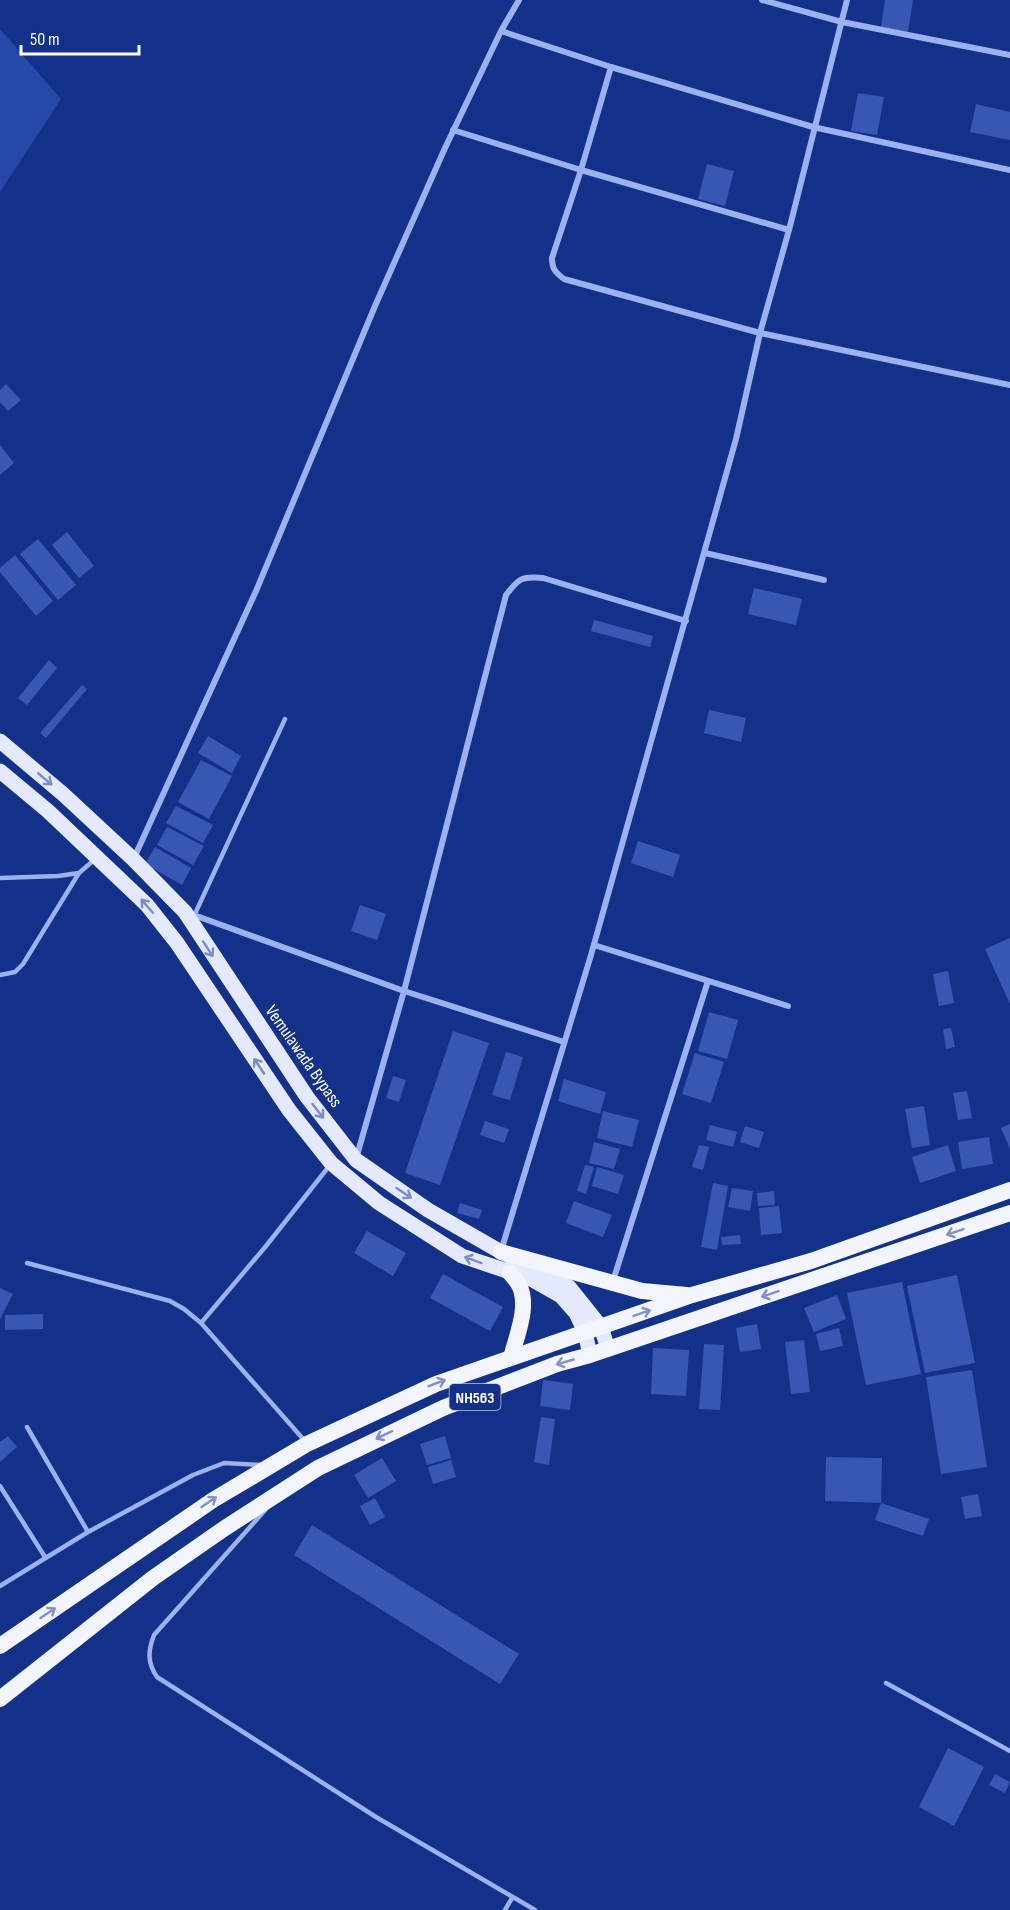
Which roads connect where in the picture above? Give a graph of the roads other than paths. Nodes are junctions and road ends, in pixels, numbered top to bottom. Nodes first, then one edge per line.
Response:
1 (519, 0) edge
2 (762, 0) edge
3 (847, 0) edge
4 (842, 22) junction
5 (501, 31) junction
6 (1010, 55) edge
7 (610, 67) junction
8 (813, 127) junction
9 (453, 130) junction
10 (581, 170) junction
11 (1010, 170) edge
12 (789, 230) junction
13 (760, 333) junction
14 (1010, 385) edge
15 (705, 553) junction
16 (824, 580) dead end
17 (686, 621) junction
18 (285, 719) dead end
19 (0, 741) edge
20 (0, 771) edge
21 (98, 857) junction
22 (133, 859) junction
23 (79, 873) junction
24 (0, 878) edge
25 (189, 914) junction
26 (594, 945) junction
27 (0, 975) edge
28 (708, 981) junction
29 (404, 991) junction
30 (788, 1006) dead end
31 (564, 1042) junction
32 (356, 1160) junction
33 (331, 1163) junction
34 (1010, 1190) edge
35 (1010, 1213) edge
36 (501, 1252) junction
37 (27, 1263) dead end
38 (510, 1273) junction
39 (612, 1282) junction
40 (692, 1295) junction
41 (201, 1323) junction
42 (602, 1327) junction
43 (585, 1332) junction
44 (608, 1349) junction
45 (590, 1355) junction
46 (511, 1358) junction
47 (27, 1427) dead end
48 (307, 1444) junction
49 (271, 1465) junction
50 (0, 1486) edge
51 (284, 1490) junction
52 (88, 1532) junction
53 (45, 1557) junction
54 (0, 1586) edge
55 (0, 1646) edge
56 (886, 1683) dead end
57 (0, 1700) edge
58 (1010, 1751) edge
59 (512, 1898) junction
60 (505, 1910) edge
61 (535, 1910) edge

1 - 5 street
2 - 4 street
3 - 4 street
4 - 6 street
4 - 8 street
5 - 7 street
5 - 9 street
7 - 8 street
7 - 10 street
8 - 11 street
8 - 12 street
9 - 10 street
9 - 22 street
10 - 12 street
10 - 13 street
12 - 13 street
13 - 14 street
13 - 15 street
15 - 16 street
15 - 17 street
17 - 26 street
17 - 29 street
18 - 25 lane
19 -> 22 main road, Vemulawada Bypass
20 - 21 main road
21 - 23 lane
33 -> 21 main road
22 - 25 main road, Vemulawada Bypass
23 - 24 lane
23 - 27 lane
25 - 29 street
25 -> 32 main road, Vemulawada Bypass
26 - 28 street
26 - 31 street
28 - 30 street
28 - 39 street
29 - 31 street
29 - 32 street
31 - 36 street
32 -> 36 main road, Vemulawada Bypass
38 -> 33 main road
33 - 41 lane
34 - 40 highway, NH563
35 -> 44 highway, NH563
36 - 39 highway
36 - 42 main road, Vemulawada Bypass
37 - 41 lane
38 - 43 main road
38 - 46 highway
39 - 40 highway
42 -> 40 highway, NH563
41 - 48 lane
42 - 43 highway, NH563
42 - 44 main road, Vemulawada Bypass
43 - 45 main road
43 - 46 highway, NH563
44 - 45 highway, NH563
45 -> 51 highway, NH563
48 -> 46 highway, NH563
47 - 52 lane
48 - 49 highway, NH563
49 - 52 lane
55 -> 49 highway, NH563
50 - 53 lane
51 - 57 highway, NH563
51 - 59 lane
52 - 53 lane
53 - 54 lane
56 - 58 lane
59 - 60 lane
59 - 61 lane

